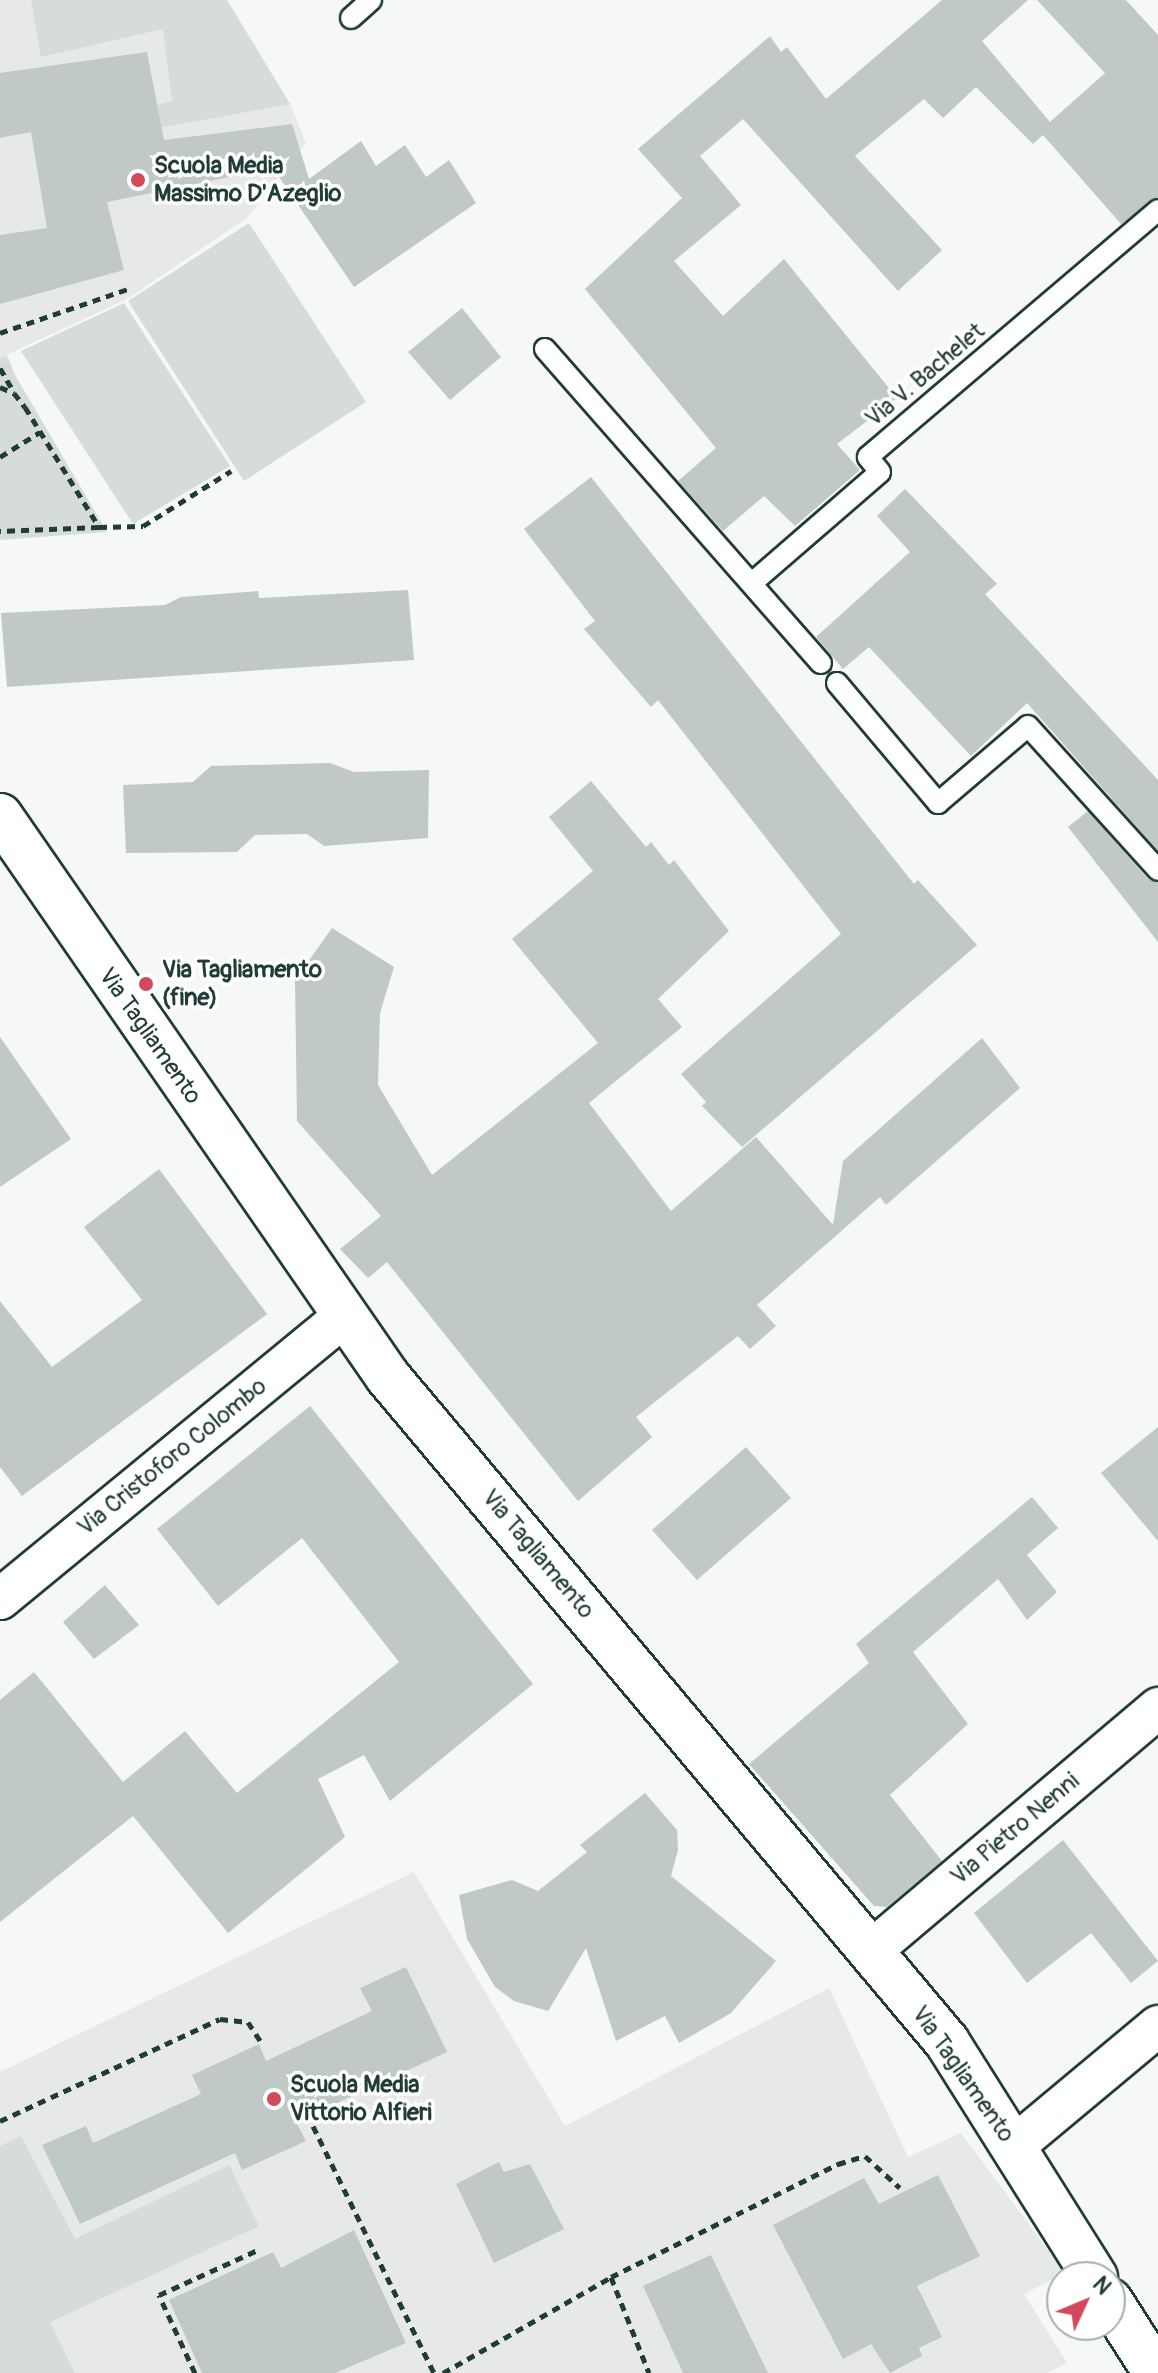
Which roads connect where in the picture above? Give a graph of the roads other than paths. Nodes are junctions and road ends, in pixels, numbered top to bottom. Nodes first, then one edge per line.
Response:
1 (371, 0) edge
2 (351, 18) dead end
3 (1158, 210) edge
4 (545, 349) dead end
5 (752, 583) junction
6 (821, 663) dead end
7 (837, 683) dead end
8 (0, 816) edge
9 (1158, 870) edge
10 (344, 1316) junction
11 (5, 1584) edge
12 (1158, 1708) edge
13 (872, 1950) junction
14 (1158, 2026) edge
15 (1013, 2147) junction
16 (1085, 2261) edge
17 (1126, 2326) edge
18 (1156, 2373) edge

1 - 2 lane
3 - 5 lane, Via V. Bachelet
4 - 5 lane
5 - 6 lane
7 - 9 lane
8 - 10 main road, Via Tagliamento
10 - 11 street, Via Cristoforo Colombo
10 - 13 main road, Via Tagliamento
12 - 13 street, Via Pietro Nenni
13 - 15 main road, Via Tagliamento
14 - 15 street
15 - 16 main road, Via Tagliamento
17 - 18 main road

